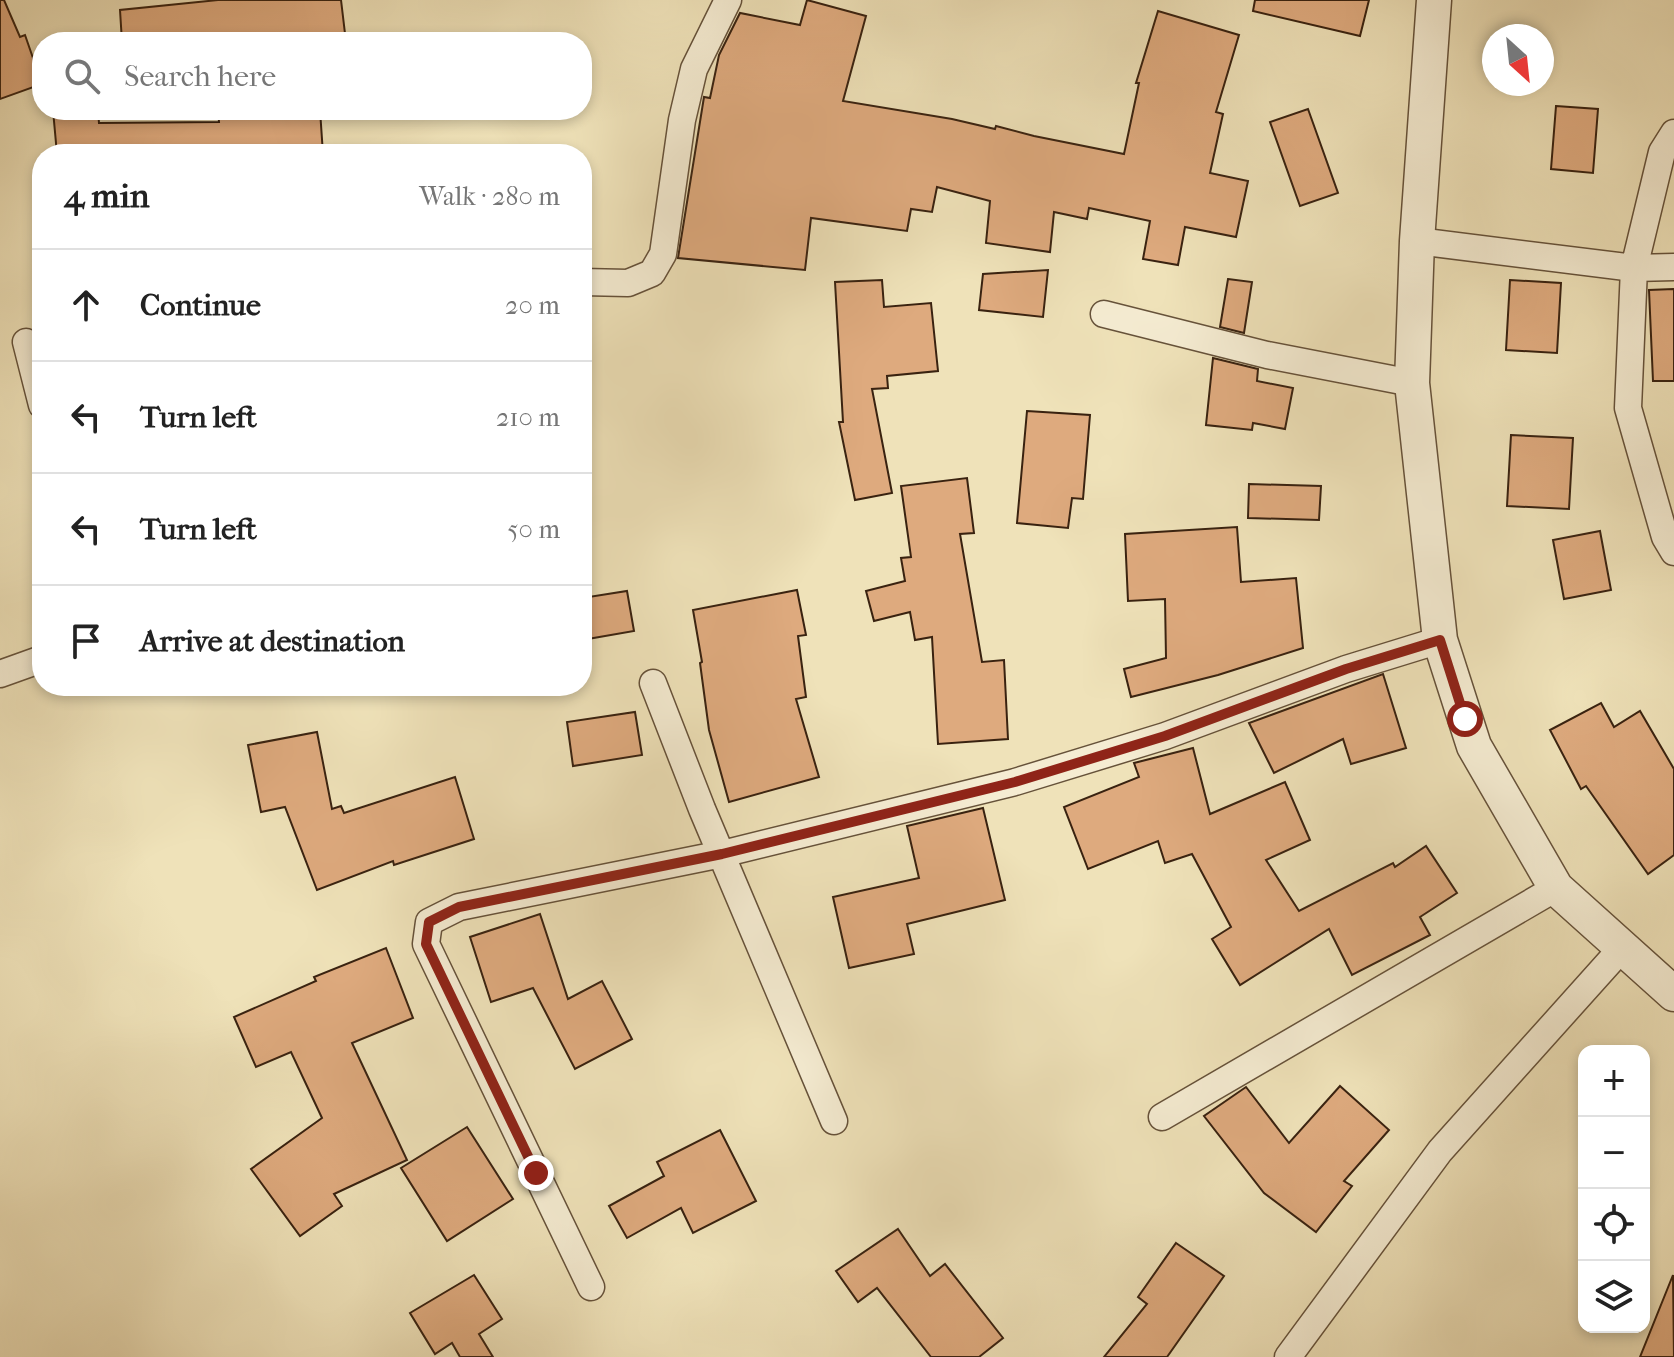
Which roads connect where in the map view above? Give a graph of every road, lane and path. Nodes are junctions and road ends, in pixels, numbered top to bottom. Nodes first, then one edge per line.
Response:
1 (728, 0) edge
2 (1434, 0) edge
3 (1674, 133) edge
4 (1417, 241) junction
5 (1674, 267) edge
6 (1634, 268) junction
7 (592, 282) edge
8 (1104, 314) dead end
9 (26, 342) dead end
10 (32, 366) edge
11 (1412, 383) junction
12 (1674, 552) edge
13 (1440, 640) junction
14 (32, 663) edge
15 (0, 674) edge
16 (653, 683) dead end
17 (722, 854) junction
18 (1556, 888) junction
19 (1622, 948) junction
20 (1674, 994) edge
21 (1162, 1117) dead end
22 (834, 1121) dead end
23 (591, 1287) dead end
24 (1288, 1357) edge

1 - 7 street
2 - 4 street
3 - 6 street
4 - 6 street
4 - 11 street
5 - 6 street
6 - 12 street
8 - 11 street
9 - 10 street
11 - 13 street
13 - 17 street
13 - 18 street
14 - 15 street
16 - 17 street
17 - 22 street
17 - 23 street
18 - 19 street
18 - 21 street
19 - 20 street
19 - 24 street

